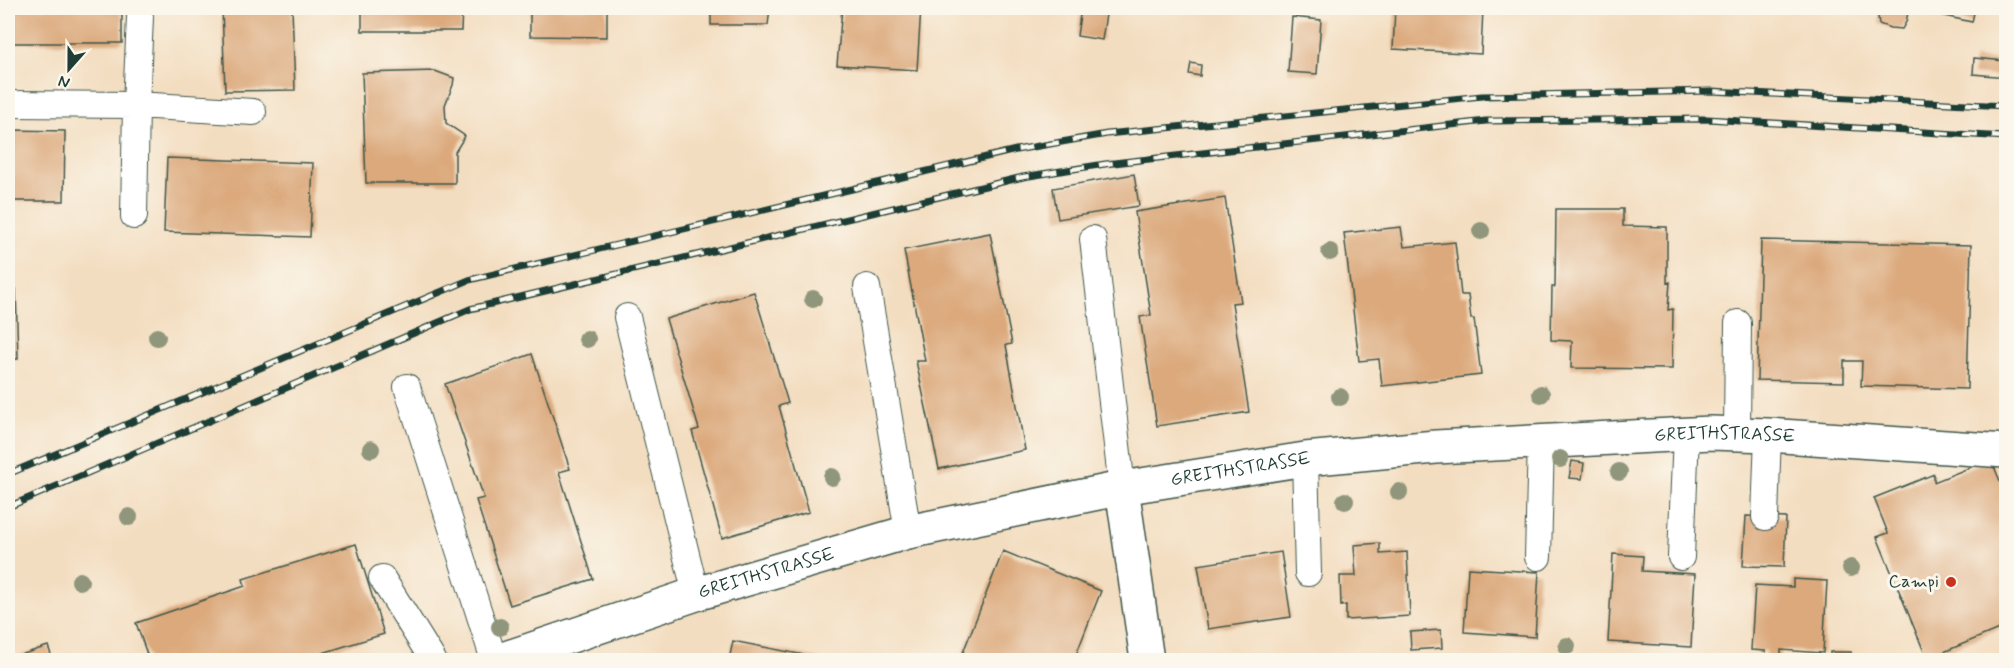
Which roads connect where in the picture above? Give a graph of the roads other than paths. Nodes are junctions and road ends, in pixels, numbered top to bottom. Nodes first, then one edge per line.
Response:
1 (140, 16) dead end
2 (8, 104) edge
3 (136, 105) junction
4 (253, 112) dead end
5 (134, 216) dead end
6 (1093, 239) dead end
7 (867, 287) dead end
8 (627, 316) dead end
9 (1737, 323) dead end
10 (407, 387) dead end
11 (1686, 434) junction
12 (1753, 434) junction
13 (1541, 440) junction
14 (2007, 451) edge
15 (1305, 459) junction
16 (1122, 488) junction
17 (1765, 517) dead end
18 (908, 532) junction
19 (1681, 556) dead end
20 (1538, 557) dead end
21 (1308, 573) dead end
22 (382, 578) dead end
23 (696, 594) junction
24 (433, 660) edge
25 (494, 660) edge
26 (500, 660) edge
27 (1147, 660) edge

1 - 3 lane
2 - 3 lane
3 - 4 lane
3 - 5 lane
6 - 16 lane
7 - 18 lane
8 - 23 lane
9 - 12 lane
10 - 25 lane
11 - 12 street, GREITHSTRASSE
11 - 13 street, GREITHSTRASSE
11 - 19 lane
12 - 14 street, GREITHSTRASSE
12 - 17 lane
13 - 15 street, GREITHSTRASSE
13 - 20 lane
15 - 16 street, GREITHSTRASSE
15 - 21 lane
16 - 18 street, GREITHSTRASSE
16 - 27 street
18 - 23 street, GREITHSTRASSE
22 - 24 lane
23 - 26 street, GREITHSTRASSE

